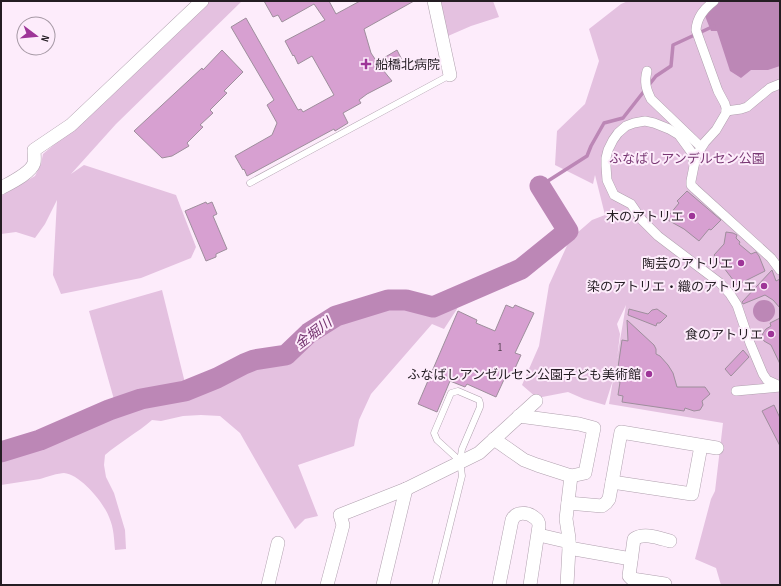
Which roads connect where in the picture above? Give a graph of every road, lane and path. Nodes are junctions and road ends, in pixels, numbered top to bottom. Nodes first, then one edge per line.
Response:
1 (202, 1) edge
2 (434, 1) edge
3 (714, 1) edge
4 (648, 71) dead end
5 (450, 75) joint
6 (780, 84) edge
7 (726, 110) junction
8 (701, 147) junction
9 (694, 165) junction
10 (250, 183) dead end
11 (1, 188) edge
12 (780, 270) edge
13 (780, 387) edge
14 (736, 391) dead end
15 (536, 401) dead end
16 (519, 416) junction
17 (494, 439) junction
18 (701, 446) junction
19 (717, 448) dead end
20 (460, 461) junction
21 (572, 476) junction
22 (612, 482) junction
23 (406, 489) junction
24 (568, 503) junction
25 (538, 535) junction
26 (670, 540) dead end
27 (278, 543) dead end
28 (569, 545) junction
29 (631, 559) junction
30 (666, 584) dead end
31 (268, 585) edge
32 (328, 585) edge
33 (382, 585) edge
34 (435, 585) edge
35 (499, 585) edge
36 (530, 585) edge
37 (567, 585) edge

1 - 11 street
2 - 5 street
3 - 7 street
4 - 8 street
5 - 10 lane
6 - 7 street
7 - 8 street
8 - 9 street
9 - 12 street
9 - 13 street
13 - 14 street
15 - 16 street
16 - 17 street
16 - 21 street
17 - 20 street
17 - 21 street
18 - 19 street
18 - 22 street
18 - 22 street
20 - 20 lane
20 - 23 street
20 - 34 lane
21 - 24 street
22 - 24 street
23 - 32 street
23 - 33 street
24 - 28 street
25 - 28 street
25 - 35 street
25 - 36 street
26 - 29 street
27 - 31 street
28 - 29 street
28 - 37 street
29 - 30 street

